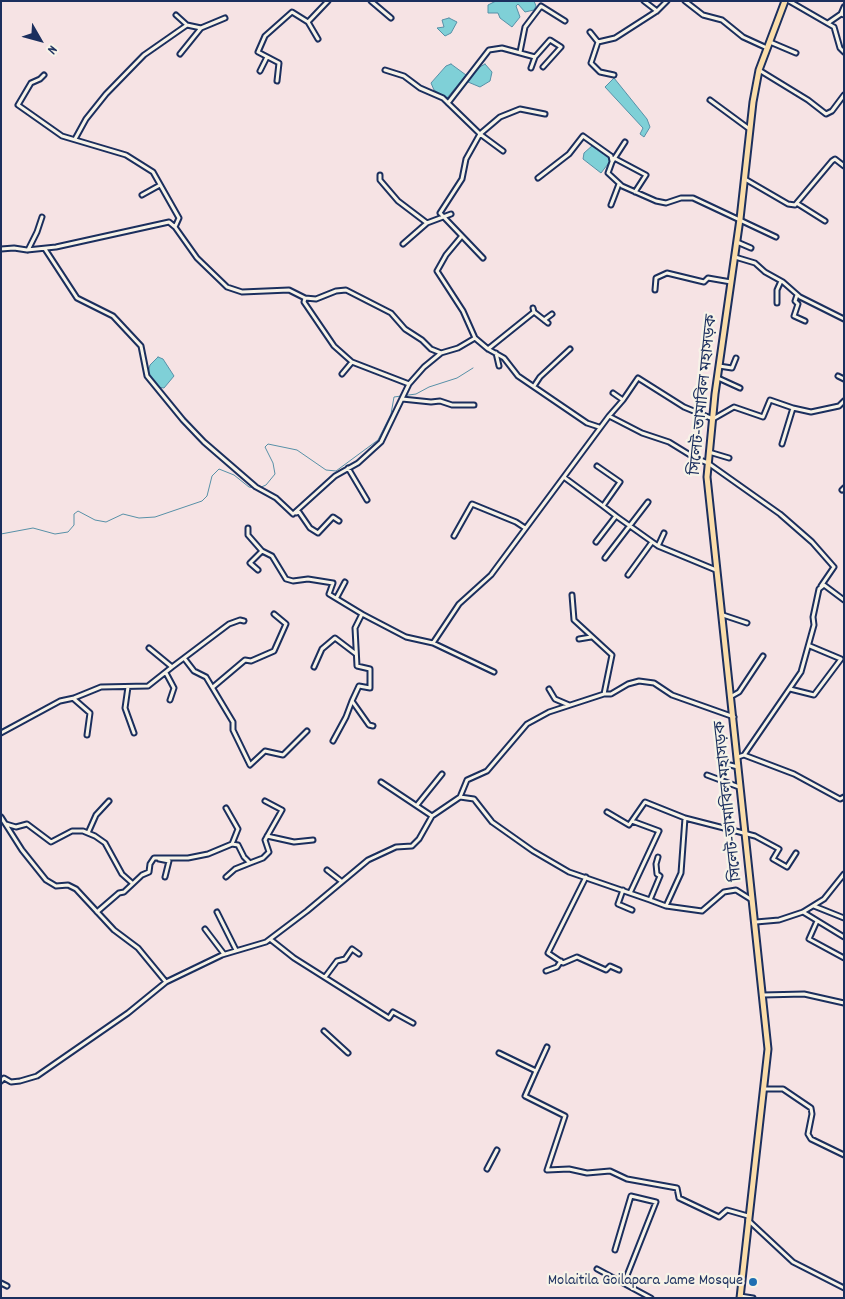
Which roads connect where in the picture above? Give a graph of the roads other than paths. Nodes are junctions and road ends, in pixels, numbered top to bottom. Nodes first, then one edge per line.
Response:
1 (328, 1) edge
2 (370, 1) edge
3 (383, 1) edge
4 (644, 1) edge
5 (667, 1) edge
6 (685, 1) edge
7 (787, 1) edge
8 (378, 6) junction
9 (844, 7) edge
10 (658, 11) junction
11 (842, 14) edge
12 (176, 15) dead end
13 (225, 18) dead end
14 (391, 18) dead end
15 (565, 21) dead end
16 (308, 22) junction
17 (828, 23) junction
18 (187, 25) junction
19 (202, 28) junction
20 (590, 32) dead end
21 (318, 39) dead end
22 (770, 41) junction
23 (598, 42) junction
24 (767, 48) junction
25 (520, 52) junction
26 (844, 52) edge
27 (796, 53) dead end
28 (180, 54) dead end
29 (267, 57) junction
30 (535, 57) junction
31 (543, 67) dead end
32 (532, 68) dead end
33 (385, 70) dead end
34 (759, 70) junction
35 (260, 71) dead end
36 (44, 74) dead end
37 (614, 75) dead end
38 (277, 81) dead end
39 (844, 95) edge
40 (710, 100) dead end
41 (448, 103) junction
42 (545, 114) dead end
43 (748, 128) junction
44 (480, 134) junction
45 (75, 139) junction
46 (625, 142) dead end
47 (503, 151) dead end
48 (613, 160) junction
49 (844, 166) edge
50 (380, 175) dead end
51 (538, 178) dead end
52 (745, 178) junction
53 (619, 184) junction
54 (160, 185) junction
55 (635, 192) junction
56 (142, 195) dead end
57 (611, 204) dead end
58 (798, 204) junction
59 (451, 214) dead end
60 (42, 216) dead end
61 (443, 218) junction
62 (740, 219) junction
63 (825, 221) dead end
64 (427, 223) junction
65 (175, 227) junction
66 (461, 237) junction
67 (776, 237) dead end
68 (737, 242) junction
69 (403, 244) dead end
70 (751, 248) dead end
71 (1, 249) edge
72 (45, 249) junction
73 (27, 250) junction
74 (735, 257) junction
75 (483, 258) dead end
76 (781, 281) junction
77 (731, 284) junction
78 (655, 290) dead end
79 (797, 295) junction
80 (305, 298) junction
81 (777, 303) dead end
82 (552, 314) dead end
83 (844, 319) edge
84 (805, 320) dead end
85 (475, 338) junction
86 (488, 349) junction
87 (570, 349) dead end
88 (441, 353) junction
89 (496, 353) junction
90 (736, 358) dead end
91 (352, 362) junction
92 (499, 366) dead end
93 (719, 366) junction
94 (342, 374) dead end
95 (838, 376) dead end
96 (718, 378) junction
97 (844, 379) edge
98 (409, 384) junction
99 (534, 386) junction
100 (740, 388) dead end
101 (613, 393) dead end
102 (402, 399) junction
103 (623, 400) junction
104 (844, 401) edge
105 (474, 405) dead end
106 (793, 408) junction
107 (609, 416) junction
108 (713, 419) junction
109 (599, 427) junction
110 (782, 444) dead end
111 (709, 452) junction
112 (729, 458) dead end
113 (708, 463) junction
114 (597, 466) dead end
115 (348, 468) junction
116 (564, 478) junction
117 (367, 500) dead end
118 (648, 502) dead end
119 (603, 506) junction
120 (293, 514) junction
121 (616, 516) junction
122 (339, 521) dead end
123 (629, 526) junction
124 (248, 528) dead end
125 (525, 528) junction
126 (664, 533) dead end
127 (454, 536) dead end
128 (596, 542) dead end
129 (652, 542) junction
130 (658, 546) junction
131 (262, 551) junction
132 (605, 558) dead end
133 (258, 570) dead end
134 (718, 570) junction
135 (628, 576) dead end
136 (345, 582) dead end
137 (821, 586) junction
138 (572, 595) dead end
139 (337, 597) junction
140 (844, 600) edge
141 (274, 614) dead end
142 (362, 614) junction
143 (723, 615) junction
144 (244, 621) dead end
145 (747, 623) dead end
146 (591, 636) junction
147 (579, 639) dead end
148 (433, 643) junction
149 (810, 646) junction
150 (149, 648) dead end
151 (356, 654) junction
152 (762, 656) dead end
153 (184, 658) junction
154 (172, 667) junction
155 (314, 667) dead end
156 (494, 672) dead end
157 (166, 673) junction
158 (128, 686) junction
159 (213, 687) junction
160 (549, 689) dead end
161 (790, 689) junction
162 (604, 694) junction
163 (732, 696) junction
164 (74, 698) junction
165 (170, 700) dead end
166 (352, 701) junction
167 (569, 705) junction
168 (734, 718) junction
169 (374, 726) dead end
170 (306, 731) dead end
171 (1, 733) edge
172 (134, 734) dead end
173 (87, 736) dead end
174 (333, 741) dead end
175 (741, 756) junction
176 (722, 763) dead end
177 (739, 767) junction
178 (442, 774) dead end
179 (707, 776) dead end
180 (381, 782) dead end
181 (741, 787) junction
182 (844, 797) edge
183 (460, 798) junction
184 (109, 801) dead end
185 (265, 801) dead end
186 (417, 805) junction
187 (226, 808) dead end
188 (607, 812) dead end
189 (432, 816) junction
190 (1, 817) edge
191 (685, 818) junction
192 (632, 821) junction
193 (6, 824) junction
194 (88, 834) junction
195 (746, 835) junction
196 (268, 836) junction
197 (313, 840) dead end
198 (232, 844) junction
199 (796, 854) dead end
200 (658, 857) dead end
201 (159, 859) junction
202 (250, 863) junction
203 (328, 870) dead end
204 (844, 874) edge
205 (165, 877) dead end
206 (226, 877) dead end
207 (586, 877) junction
208 (341, 881) junction
209 (132, 883) junction
210 (624, 890) junction
211 (630, 893) junction
212 (650, 900) junction
213 (752, 900) junction
214 (814, 905) junction
215 (666, 906) junction
216 (632, 910) dead end
217 (97, 912) junction
218 (216, 912) dead end
219 (803, 912) junction
220 (844, 918) edge
221 (817, 921) junction
222 (756, 922) junction
223 (205, 929) dead end
224 (844, 937) edge
225 (270, 939) junction
226 (236, 950) junction
227 (224, 954) junction
228 (359, 954) dead end
229 (844, 958) edge
230 (561, 961) junction
231 (619, 970) dead end
232 (546, 971) dead end
233 (326, 977) junction
234 (166, 982) junction
235 (763, 995) junction
236 (844, 1003) edge
237 (413, 1023) dead end
238 (325, 1032) dead end
239 (547, 1047) dead end
240 (348, 1053) dead end
241 (499, 1053) dead end
242 (536, 1070) junction
243 (1, 1081) edge
244 (765, 1089) junction
245 (496, 1150) dead end
246 (844, 1155) edge
247 (487, 1169) dead end
248 (748, 1218) junction
249 (615, 1250) dead end
250 (597, 1269) dead end
251 (1, 1283) edge
252 (624, 1283) junction
253 (7, 1286) dead end
254 (844, 1288) edge
255 (740, 1297) edge
256 (651, 1298) edge
257 (753, 1298) edge

1 - 16 street
2 - 8 street
3 - 8 street
4 - 10 street
5 - 10 street
6 - 24 street
7 - 17 street
7 - 22 highway, সিলেট-তামাবিল মহাসড়ক
8 - 14 street
9 - 11 street
10 - 23 street
11 - 17 street
12 - 18 street
13 - 19 street
15 - 25 street
16 - 21 street
16 - 29 street
17 - 26 street
18 - 19 street
18 - 45 street
19 - 28 street
20 - 23 street
22 - 24 highway, সিলেট-তামাবিল মহাসড়ক
22 - 27 street
23 - 37 street
24 - 34 highway, সিলেট-তামাবিল মহাসড়ক
25 - 30 street
25 - 41 street
29 - 35 street
29 - 38 street
30 - 31 street
30 - 32 street
33 - 41 street
34 - 39 street
34 - 43 highway, সিলেট-তামাবিল মহাসড়ক
36 - 45 street
40 - 43 street
41 - 44 street
42 - 44 street
43 - 52 highway, সিলেট-তামাবিল মহাসড়ক
44 - 47 street
44 - 61 street
45 - 54 street
46 - 48 street
48 - 51 street
48 - 53 street
48 - 55 street
49 - 58 street
50 - 64 street
52 - 58 street
52 - 62 highway, সিলেট-তামাবিল মহাসড়ক
53 - 55 street
53 - 57 street
54 - 56 street
54 - 65 street
55 - 62 street
58 - 63 street
59 - 61 street
60 - 73 street
61 - 64 street
61 - 66 street
62 - 67 street
62 - 68 highway, সিলেট-তামাবিল মহাসড়ক
64 - 69 street
65 - 72 street
65 - 80 street
66 - 75 street
66 - 85 street
68 - 70 street
68 - 74 highway, সিলেট-তামাবিল মহাসড়ক
71 - 73 street
72 - 73 street
72 - 120 street
74 - 76 street
74 - 77 highway, সিলেট-তামাবিল মহাসড়ক
76 - 79 street
76 - 81 street
77 - 78 street
77 - 93 highway, সিলেট-তামাবিল মহাসড়ক
79 - 83 street
79 - 84 street
80 - 88 street
80 - 91 street
82 - 86 street
85 - 86 street
85 - 88 street
86 - 89 street
87 - 99 street
88 - 98 street
89 - 92 street
89 - 99 street
90 - 93 street
91 - 94 street
91 - 98 street
93 - 96 highway, সিলেট-তামাবিল মহাসড়ক
95 - 97 street
96 - 100 street
96 - 108 highway, সিলেট-তামাবিল মহাসড়ক
98 - 102 street
99 - 109 street
101 - 103 street
102 - 105 street
102 - 115 street
103 - 107 street
103 - 108 street
104 - 106 street
106 - 108 street
106 - 110 street
107 - 109 street
107 - 113 street
108 - 111 highway, সিলেট-তামাবিল মহাসড়ক
109 - 116 street
111 - 112 street
111 - 113 highway, সিলেট-তামাবিল মহাসড়ক
113 - 134 highway, সিলেট-তামাবিল মহাসড়ক
113 - 137 street
114 - 119 street
115 - 117 street
115 - 120 street
116 - 119 street
116 - 125 street
118 - 123 street
119 - 121 street
120 - 122 street
121 - 123 street
121 - 128 street
123 - 129 street
123 - 132 street
124 - 131 street
125 - 127 street
125 - 148 street
126 - 130 street
129 - 130 street
129 - 135 street
130 - 134 street
131 - 133 street
131 - 139 street
134 - 143 highway, সিলেট-তামাবিল মহাসড়ক
136 - 139 street
137 - 140 street
137 - 149 street
138 - 146 street
139 - 142 street
141 - 159 street
142 - 148 street
142 - 151 street
143 - 145 street
143 - 163 highway, সিলেট-তামাবিল মহাসড়ক
144 - 153 street
146 - 147 street
146 - 162 street
148 - 156 street
149 - 161 street
149 - 161 street
150 - 154 street
151 - 155 street
151 - 166 street
152 - 163 street
153 - 154 street
153 - 159 street
154 - 157 street
157 - 158 street
157 - 165 street
158 - 164 street
158 - 172 street
159 - 170 street
160 - 167 street
161 - 175 street
162 - 167 street
162 - 168 street
163 - 168 highway, সিলেট-তামাবিল মহাসড়ক
164 - 171 street
164 - 173 street
166 - 169 street
166 - 174 street
167 - 183 street
168 - 175 highway, সিলেট-তামাবিল মহাসড়ক
175 - 177 highway, সিলেট-তামাবিল মহাসড়ক
175 - 182 street
176 - 177 street
177 - 181 highway, সিলেট-তামাবিল মহাসড়ক
178 - 186 street
179 - 181 street
180 - 186 street
181 - 195 highway, সিলেট-তামাবিল মহাসড়ক
183 - 189 street
183 - 207 street
184 - 194 street
185 - 196 street
186 - 189 street
187 - 198 street
188 - 192 street
189 - 208 street
190 - 193 street
191 - 192 street
191 - 195 street
191 - 215 street
192 - 211 street
193 - 194 street
193 - 217 street
194 - 209 street
195 - 199 street
195 - 213 highway, সিলেট-তামাবিল মহাসড়ক
196 - 197 street
196 - 202 street
198 - 201 street
198 - 202 street
200 - 212 street
201 - 205 street
201 - 209 street
202 - 206 street
203 - 208 street
204 - 214 street
207 - 210 street
207 - 230 street
208 - 225 street
209 - 217 street
210 - 211 street
210 - 216 street
211 - 212 street
212 - 215 street
213 - 215 street
213 - 222 highway, সিলেট-তামাবিল মহাসড়ক
214 - 219 street
214 - 220 street
217 - 234 street
218 - 226 street
219 - 221 street
219 - 222 street
221 - 224 street
221 - 229 street
222 - 235 highway, সিলেট-তামাবিল মহাসড়ক
223 - 227 street
225 - 226 street
225 - 233 street
226 - 227 street
227 - 234 street
228 - 233 street
230 - 231 street
230 - 232 street
233 - 237 street
234 - 243 street
235 - 236 street
235 - 244 highway, সিলেট-তামাবিল মহাসড়ক
238 - 240 street
239 - 242 street
241 - 242 street
242 - 248 street
244 - 246 street
244 - 248 highway, সিলেট-তামাবিল মহাসড়ক
245 - 247 street
248 - 254 street
248 - 255 highway, সিলেট-তামাবিল মহাসড়ক
249 - 252 street
250 - 252 street
251 - 253 street
252 - 256 street
255 - 257 street

